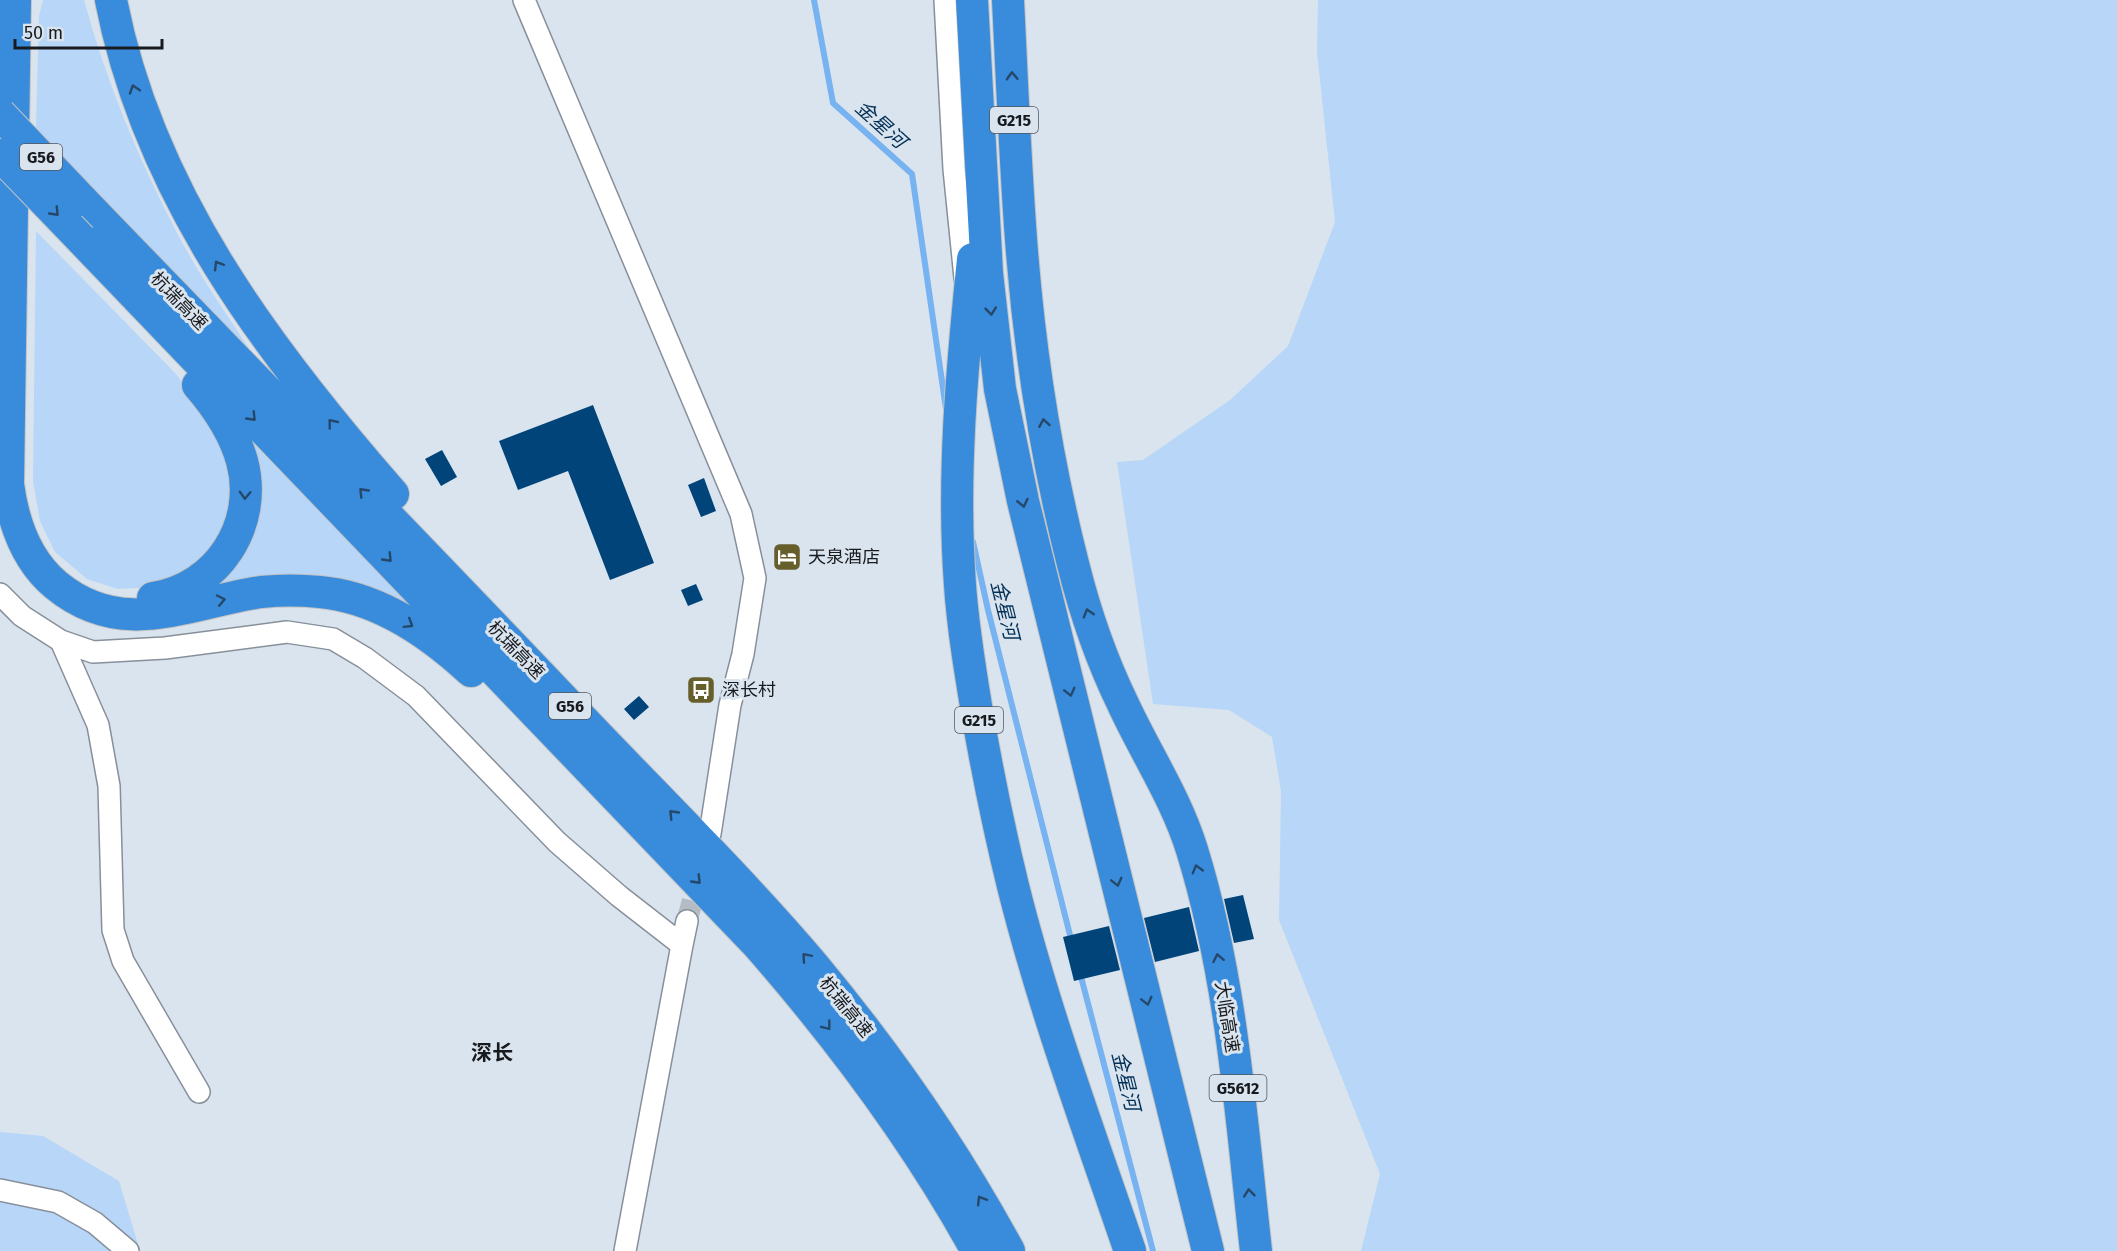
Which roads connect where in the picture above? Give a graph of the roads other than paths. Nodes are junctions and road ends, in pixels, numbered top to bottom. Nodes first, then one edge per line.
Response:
1 (15, 0) edge
2 (30, 0) edge
3 (111, 0) edge
4 (524, 0) edge
5 (945, 0) edge
6 (972, 0) edge
7 (1008, 0) edge
8 (0, 114) edge
9 (0, 155) edge
10 (1017, 165) junction
11 (981, 169) junction
12 (81, 239) junction
13 (968, 309) junction
14 (0, 594) edge
15 (61, 641) junction
16 (543, 678) junction
17 (594, 772) junction
18 (710, 834) dead end
19 (687, 921) tunnel mouth
20 (1211, 926) joint
21 (682, 945) junction
22 (199, 1092) dead end
23 (0, 1190) edge
24 (128, 1251) edge
25 (625, 1251) edge
26 (978, 1251) edge
27 (1010, 1251) edge
28 (1130, 1251) edge
29 (1208, 1251) edge
30 (1256, 1251) edge

1 -> 17 highway
12 -> 2 highway
16 -> 3 highway
4 - 18 street
5 - 13 street
6 - 11 highway, G215
10 -> 7 highway, G215
16 -> 8 highway, 杭瑞高速 / G56, bridge
9 -> 12 highway, 杭瑞高速 / G56, bridge
10 - 11 highway
20 -> 10 highway, 大临高速 / G215
11 - 13 highway, G215
11 -> 29 highway
12 -> 17 highway, 杭瑞高速 / G56
13 - 28 highway, G215
14 - 15 street
15 - 21 street
15 - 22 street
27 -> 16 highway, 杭瑞高速 / G56
17 -> 26 highway, 杭瑞高速 / G56
19 - 21 street
30 -> 20 highway, 大临高速 / G5612
21 - 25 street
23 - 24 street

